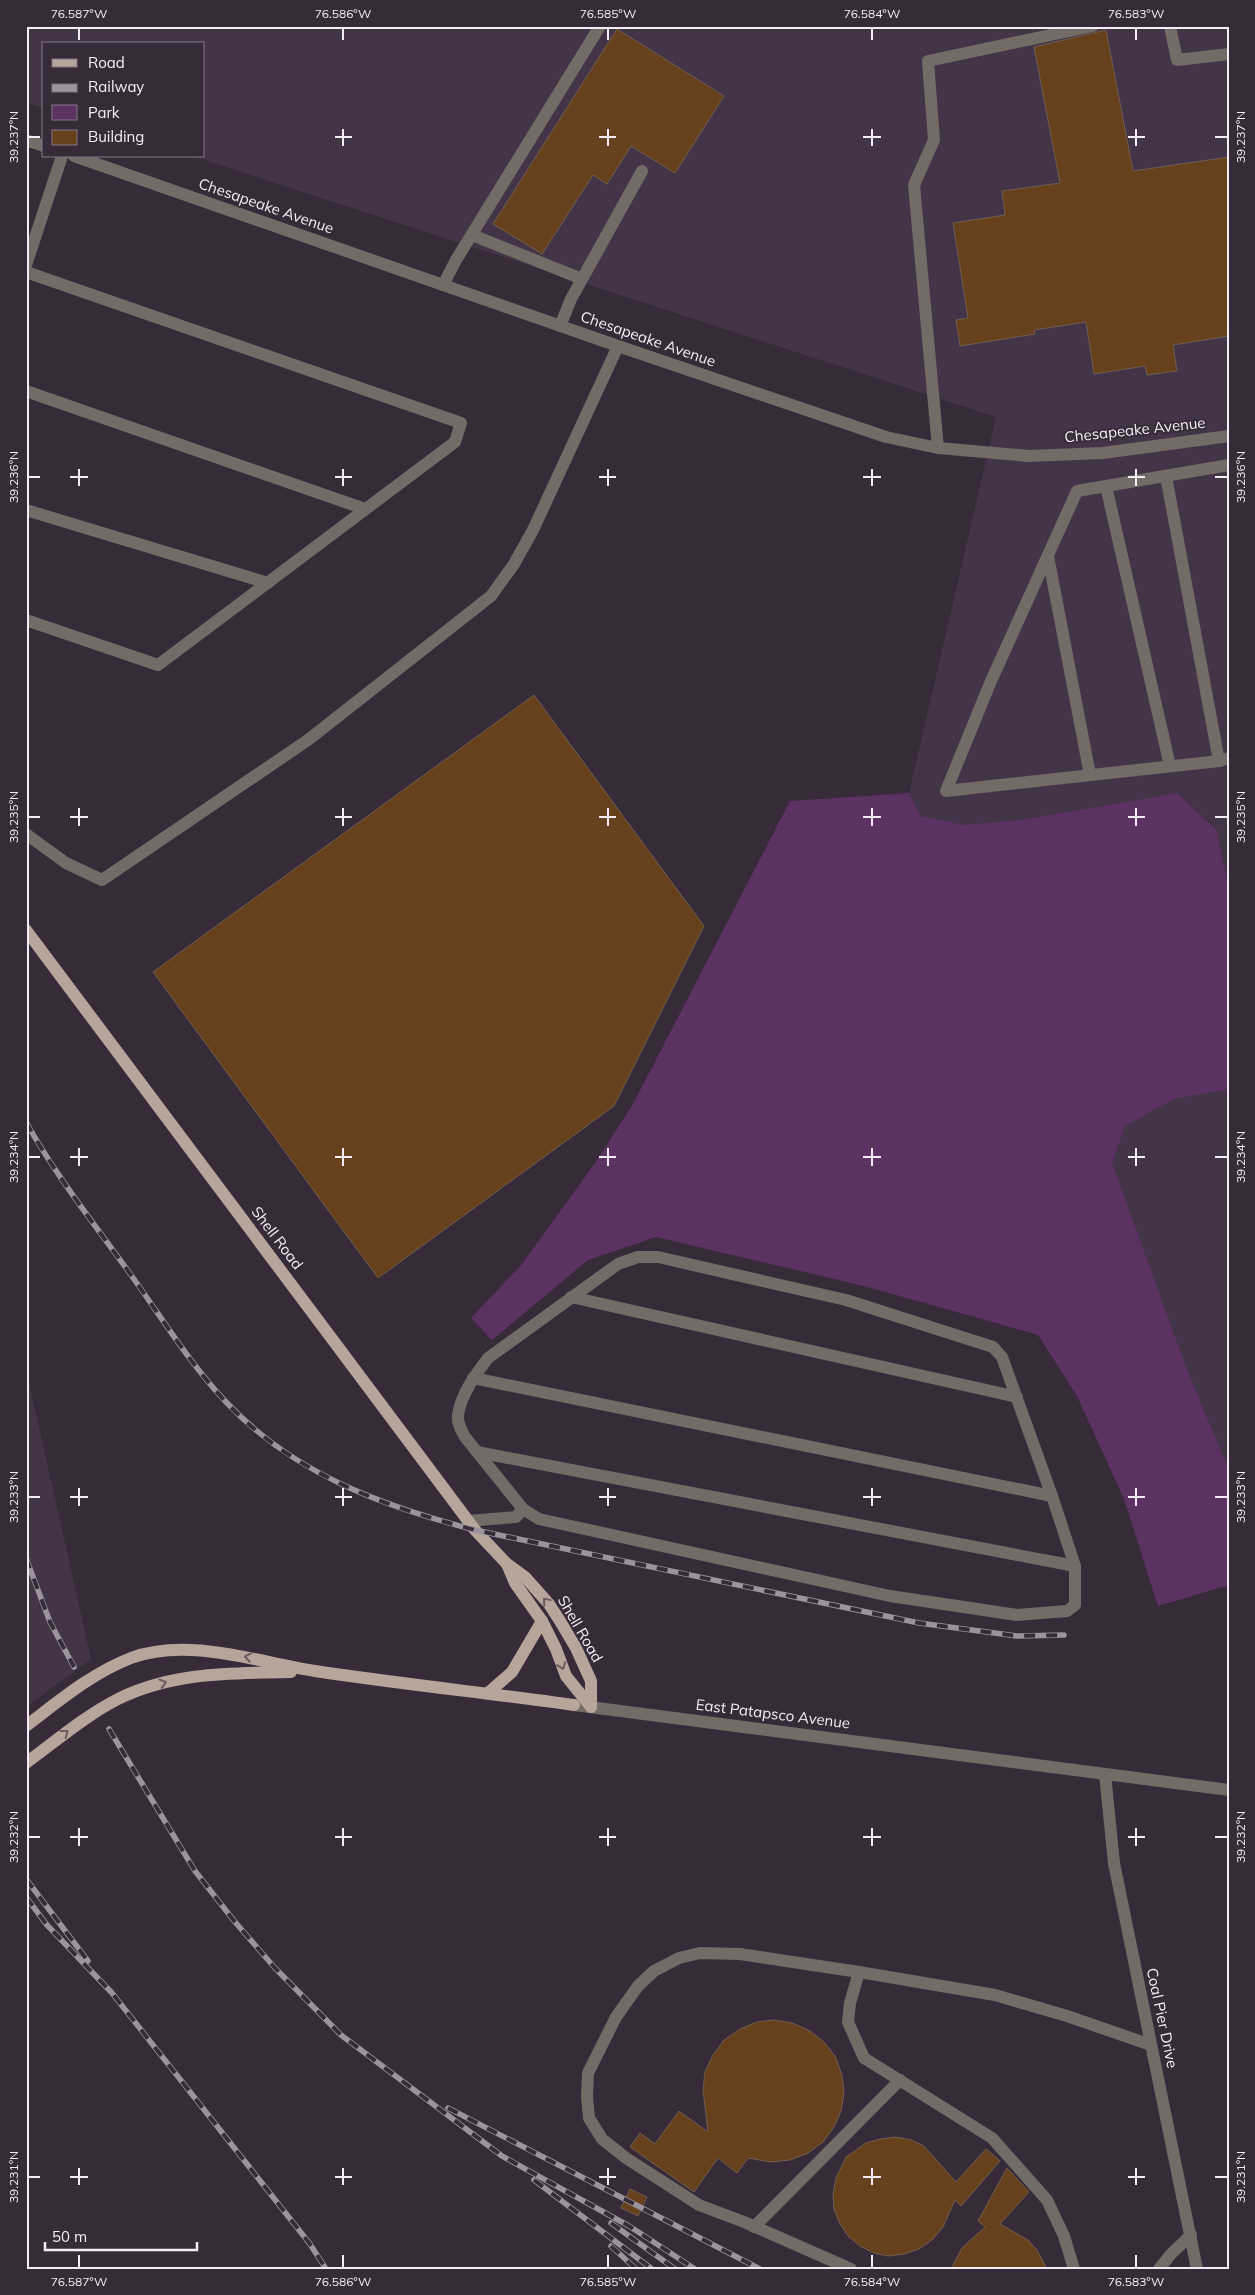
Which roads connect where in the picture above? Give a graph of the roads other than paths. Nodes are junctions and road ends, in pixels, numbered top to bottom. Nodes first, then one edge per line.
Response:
1 (600, 26) edge
2 (1093, 26) edge
3 (1170, 26) edge
4 (1229, 54) edge
5 (26, 140) edge
6 (42, 145) edge
7 (61, 158) edge
8 (80, 158) edge
9 (642, 171) dead end
10 (472, 235) junction
11 (26, 265) edge
12 (26, 272) edge
13 (582, 279) junction
14 (443, 285) junction
15 (560, 326) junction
16 (618, 346) junction
17 (26, 391) edge
18 (1229, 436) edge
19 (938, 448) junction
20 (1228, 468) edge
21 (1166, 476) junction
22 (1106, 486) junction
23 (365, 509) junction
24 (26, 510) edge
25 (1048, 556) junction
26 (268, 583) junction
27 (26, 620) edge
28 (1224, 759) edge
29 (1170, 766) junction
30 (1090, 775) junction
31 (26, 834) edge
32 (26, 930) edge
33 (571, 1297) junction
34 (473, 1378) junction
35 (1017, 1397) junction
36 (477, 1452) junction
37 (1052, 1496) junction
38 (523, 1509) junction
39 (468, 1521) junction
40 (506, 1563) junction
41 (1075, 1566) junction
42 (542, 1621) junction
43 (313, 1671) junction
44 (488, 1693) junction
45 (574, 1705) joint
46 (591, 1707) junction
47 (26, 1726) edge
48 (26, 1763) edge
49 (1105, 1774) junction
50 (1229, 1790) edge
51 (858, 1972) junction
52 (1151, 2046) junction
53 (900, 2080) junction
54 (754, 2227) junction
55 (1190, 2235) junction
56 (851, 2269) edge
57 (1074, 2269) edge
58 (1159, 2269) edge
59 (1197, 2269) edge

1 - 10 street
2 - 19 street
3 - 4 street
5 - 6 street
7 - 11 street
8 - 14 street, Chesapeake Avenue
9 - 13 street
10 - 13 street
10 - 14 street
12 - 23 street
13 - 15 street
14 - 15 street, Chesapeake Avenue
15 - 16 street, Chesapeake Avenue
16 - 19 street, Chesapeake Avenue
16 - 31 street
17 - 23 street
18 - 19 street, Chesapeake Avenue
20 - 21 street
21 - 22 street
21 - 28 street
22 - 25 street
22 - 29 street
23 - 26 street
24 - 26 street
25 - 30 street
25 - 30 street
26 - 27 street
28 - 29 street
29 - 30 street
32 - 39 main road, Shell Road
33 - 34 street
33 - 35 street
33 - 35 street
34 - 36 street
34 - 37 street
35 - 37 street
36 - 38 street
36 - 41 street
37 - 41 street
38 - 39 street
38 - 41 street
39 - 40 main road, Shell Road
40 - 42 main road, Shell Road
46 -> 40 main road, Shell Road
42 - 44 main road
42 -> 46 main road, Shell Road
43 - 44 main road, East Patapsco Avenue
43 -> 47 main road, East Patapsco Avenue
48 -> 43 main road, East Patapsco Avenue
44 - 45 main road, East Patapsco Avenue
45 - 46 street, East Patapsco Avenue
46 - 49 street, East Patapsco Avenue
49 - 50 street, East Patapsco Avenue
49 - 52 street, Coal Pier Drive
51 - 52 street
51 - 53 street
51 - 54 street
52 - 55 street, Coal Pier Drive
53 - 54 street
53 - 57 street
54 - 56 street
55 - 58 street
55 - 59 street, Coal Pier Drive

